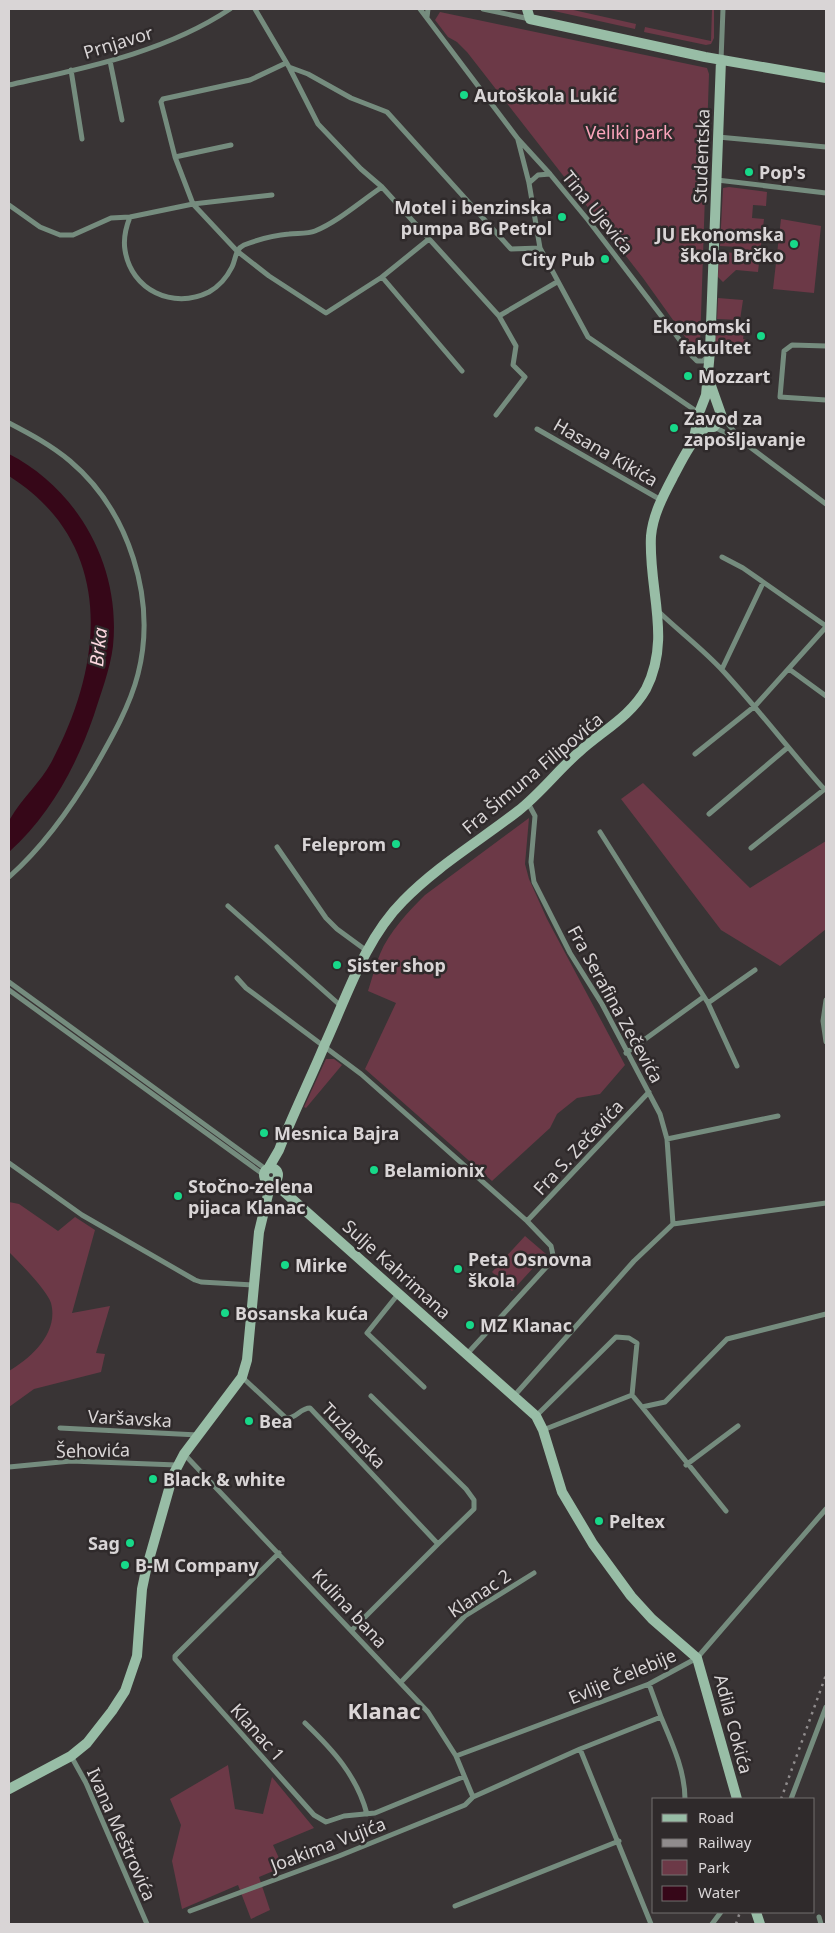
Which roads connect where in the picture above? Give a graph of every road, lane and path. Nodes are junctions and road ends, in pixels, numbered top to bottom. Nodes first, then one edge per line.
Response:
1 (230, 9) edge
2 (255, 9) edge
3 (420, 9) edge
4 (428, 9) edge
5 (483, 9) edge
6 (723, 9) edge
7 (528, 14) edge
8 (427, 17) junction
9 (110, 60) junction
10 (721, 60) junction
11 (288, 65) junction
12 (71, 70) junction
13 (826, 78) edge
14 (9, 85) edge
15 (122, 120) dead end
16 (718, 137) junction
17 (82, 139) dead end
18 (518, 139) junction
19 (231, 146) dead end
20 (826, 147) edge
21 (175, 156) junction
22 (550, 174) junction
23 (717, 180) junction
24 (529, 183) junction
25 (382, 187) junction
26 (826, 193) edge
27 (272, 195) dead end
28 (193, 204) junction
29 (9, 205) edge
30 (130, 216) junction
31 (429, 239) junction
32 (540, 248) junction
33 (237, 251) junction
34 (382, 277) junction
35 (557, 282) junction
36 (500, 316) junction
37 (826, 346) edge
38 (710, 351) junction
39 (462, 371) dead end
40 (708, 372) junction
41 (826, 400) edge
42 (718, 407) junction
43 (700, 412) junction
44 (496, 415) dead end
45 (722, 417) junction
46 (9, 423) edge
47 (710, 427) junction
48 (537, 428) dead end
49 (742, 441) junction
50 (692, 443) junction
51 (661, 500) junction
52 (826, 504) edge
53 (722, 557) dead end
54 (763, 582) junction
55 (659, 612) junction
56 (826, 626) edge
57 (789, 669) junction
58 (722, 670) junction
59 (826, 696) edge
60 (756, 706) junction
61 (787, 748) junction
62 (695, 754) dead end
63 (825, 788) edge
64 (528, 802) junction
65 (709, 814) dead end
66 (600, 832) dead end
67 (277, 847) dead end
68 (751, 848) dead end
69 (9, 877) edge
70 (228, 906) dead end
71 (368, 952) junction
72 (755, 970) dead end
73 (237, 978) dead end
74 (9, 982) edge
75 (9, 990) edge
76 (702, 998) junction
77 (826, 1000) edge
78 (708, 1003) junction
79 (342, 1006) junction
80 (826, 1042) edge
81 (325, 1046) junction
82 (626, 1053) junction
83 (737, 1066) dead end
84 (649, 1092) junction
85 (778, 1116) dead end
86 (667, 1139) junction
87 (9, 1164) edge
88 (270, 1176) junction
89 (826, 1203) edge
90 (527, 1221) junction
91 (673, 1224) junction
92 (253, 1285) junction
93 (399, 1292) junction
94 (826, 1314) edge
95 (467, 1354) junction
96 (242, 1377) junction
97 (424, 1387) dead end
98 (632, 1395) junction
99 (372, 1396) dead end
100 (514, 1396) junction
101 (642, 1407) junction
102 (536, 1416) junction
103 (738, 1426) dead end
104 (60, 1428) dead end
105 (543, 1430) junction
106 (198, 1435) junction
107 (184, 1454) junction
108 (177, 1465) junction
109 (686, 1465) junction
110 (9, 1467) edge
111 (826, 1509) edge
112 (726, 1511) dead end
113 (438, 1544) junction
114 (279, 1553) junction
115 (534, 1573) dead end
116 (352, 1630) junction
117 (697, 1658) junction
118 (401, 1682) junction
119 (649, 1684) junction
120 (826, 1707) edge
121 (661, 1717) junction
122 (306, 1723) dead end
123 (580, 1749) junction
124 (71, 1756) junction
125 (456, 1756) junction
126 (463, 1777) junction
127 (9, 1789) edge
128 (474, 1797) junction
129 (685, 1798) edge
130 (738, 1798) edge
131 (791, 1798) edge
132 (367, 1814) junction
133 (619, 1841) junction
134 (455, 1906) dead end
135 (190, 1911) dead end
136 (720, 1913) edge
137 (819, 1917) dead end
138 (148, 1924) edge
139 (651, 1924) edge
140 (712, 1924) edge
141 (821, 1924) edge

1 - 9 street, Prnjavor
2 - 11 street
3 - 8 street, Tina Ujevića
4 - 8 street
5 - 7 street
6 - 10 street
7 - 10 main road
8 - 18 street, Tina Ujevića
9 - 12 street, Prnjavor
9 - 15 street
10 - 13 main road
10 - 16 main road, Studentska
11 - 21 street
11 - 25 street
11 - 32 street
12 - 14 street, Prnjavor
12 - 17 street
16 - 20 street
16 - 23 main road, Studentska
18 - 22 street, Tina Ujevića
18 - 24 street, Tina Ujevića
19 - 21 street
21 - 28 street
22 - 24 street
22 - 38 street, Tina Ujevića
23 - 26 street
23 - 38 main road, Studentska
24 - 32 street, Tina Ujevića
25 - 31 street
25 - 33 street
27 - 28 street
28 - 30 street
28 - 33 street
29 - 30 street
30 - 33 street
31 - 34 street
31 - 36 street
32 - 35 street, Tina Ujevića
33 - 34 street
34 - 39 street
35 - 36 street
35 - 43 street, Tina Ujevića
36 - 44 street
37 - 41 street
38 - 40 main road, Studentska
40 - 42 main road
40 - 43 main road, Studentska
42 - 43 main road
42 - 45 main road
43 - 47 main road
43 - 50 main road, Studentska
45 - 47 main road
45 - 49 street
46 - 69 street
47 - 49 street
47 - 50 main road
48 - 51 street, Hasana Kikića
49 - 52 street
50 - 51 main road, Fra Šimuna Filipovića
51 - 55 main road, Fra Šimuna Filipovića
53 - 54 street
54 - 56 street
54 - 58 street
55 - 58 street
55 - 64 main road, Fra Šimuna Filipovića
56 - 57 street
57 - 59 street
57 - 60 street
58 - 60 street
60 - 61 street
60 - 62 street
61 - 63 street
61 - 65 street
63 - 68 street
64 - 71 main road, Fra Šimuna Filipovića
64 - 82 street, Fra Serafina Zečevića
66 - 76 street
67 - 71 street
70 - 79 street
71 - 79 main road, Fra Šimuna Filipovića
72 - 78 street
73 - 81 street
74 - 88 street
75 - 88 street
76 - 78 street
76 - 82 street
77 - 80 street
78 - 83 street
79 - 81 main road, Fra Šimuna Filipovića
81 - 88 main road, Fra Šimuna Filipovića
81 - 90 street
82 - 84 street, Fra Serafina Zečevića
84 - 86 street, Fra Serafina Zečevića
84 - 90 street, Fra S. Zečevića
85 - 86 street
86 - 91 street, Fra Serafina Zečevića
87 - 92 street
88 - 92 main road, Fra Šimuna Filipovića
88 - 93 main road, Sulje Kahrimana
89 - 91 street
90 - 95 street
91 - 100 street
92 - 96 main road, Fra Šimuna Filipovića
93 - 95 main road, Sulje Kahrimana
93 - 97 street
94 - 101 street
95 - 100 main road, Sulje Kahrimana
96 - 106 main road
96 - 113 street, Tuzlanska
98 - 101 street
98 - 102 street
98 - 105 street
99 - 113 street
100 - 102 main road, Sulje Kahrimana
101 - 109 street
102 - 105 main road, Sulje Kahrimana
103 - 109 street
104 - 106 street, Varšavska
105 - 117 main road, Sulje Kahrimana
106 - 107 main road
107 - 108 main road
107 - 114 street, Kulina bana
108 - 110 street, Šehovića
108 - 124 main road
109 - 112 street
111 - 117 street, Evlije Čelebije
113 - 116 street
114 - 116 street, Kulina bana
114 - 132 street, Klanac 1
115 - 118 street, Klanac 2
116 - 118 street, Kulina bana
117 - 119 street, Evlije Čelebije
117 - 130 main road, Adila Cokića
118 - 125 street, Kulina bana
119 - 121 street
119 - 125 street, Evlije Čelebije
120 - 131 street
121 - 123 street, Joakima Vujića
121 - 129 street
122 - 132 street
123 - 128 street, Joakima Vujića
123 - 133 street
124 - 127 main road
124 - 138 street, Ivana Meštrovića
125 - 126 street, Kulina bana
126 - 128 street, Kulina bana
126 - 132 street, Klanac 1
128 - 135 street, Joakima Vujića
133 - 134 street
133 - 139 street
136 - 140 street
137 - 141 street

